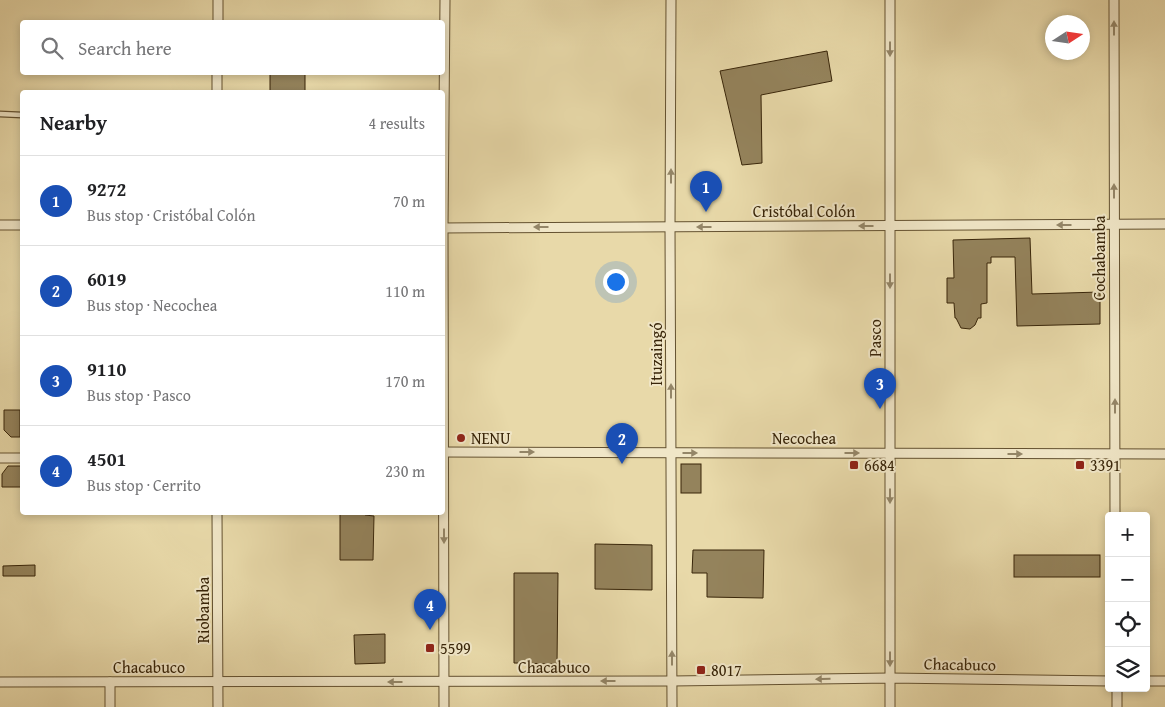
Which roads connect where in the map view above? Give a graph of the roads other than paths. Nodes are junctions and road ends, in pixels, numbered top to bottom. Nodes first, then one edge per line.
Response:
1 (218, 0) edge
2 (445, 0) edge
3 (671, 0) edge
4 (890, 0) edge
5 (1114, 0) edge
6 (218, 20) edge
7 (445, 20) edge
8 (217, 75) edge
9 (444, 75) edge
10 (217, 90) edge
11 (444, 90) edge
12 (0, 114) edge
13 (20, 115) edge
14 (1114, 224) junction
15 (1165, 224) edge
16 (0, 225) edge
17 (20, 225) edge
18 (890, 226) junction
19 (670, 227) junction
20 (445, 228) edge
21 (445, 452) edge
22 (671, 453) junction
23 (890, 454) junction
24 (1115, 454) junction
25 (1165, 454) edge
26 (0, 458) edge
27 (20, 458) edge
28 (1116, 512) edge
29 (217, 515) edge
30 (443, 515) edge
31 (890, 678) junction
32 (672, 681) junction
33 (1105, 681) edge
34 (1150, 681) edge
35 (1165, 681) edge
36 (0, 682) edge
37 (110, 682) junction
38 (218, 682) junction
39 (444, 682) junction
40 (1117, 692) edge
41 (110, 707) edge
42 (218, 707) edge
43 (444, 707) edge
44 (672, 707) edge
45 (890, 707) edge
46 (1117, 707) edge

1 - 6 street
2 - 7 street
19 -> 3 street, Ituzaingó
4 -> 18 street, Pasco
14 -> 5 street, Cochabamba
8 - 10 street
9 - 11 street
12 - 13 lane
14 - 15 street, Cristóbal Colón
14 -> 18 street, Cristóbal Colón
24 -> 14 street, Cochabamba
16 - 17 street
18 -> 19 street, Cristóbal Colón
18 -> 23 street, Pasco
19 -> 20 street, Cristóbal Colón
22 -> 19 street, Ituzaingó
21 -> 22 street, Necochea
22 -> 23 street, Necochea
32 -> 22 street, Ituzaingó
23 -> 24 street, Necochea
23 -> 31 street, Pasco
24 - 25 street, Necochea
24 - 28 street, Cochabamba
26 - 27 street
29 - 38 street, Riobamba
30 -> 39 street
31 -> 32 street, Chacabuco
31 - 33 street, Chacabuco
31 - 45 street, Pasco
32 -> 39 street, Chacabuco
32 - 44 street, Ituzaingó
34 - 35 street
36 - 37 street, Chacabuco
37 - 38 street, Chacabuco
37 - 41 street
39 -> 38 street, Chacabuco
38 - 42 street, Riobamba
39 - 43 street
40 - 46 street

